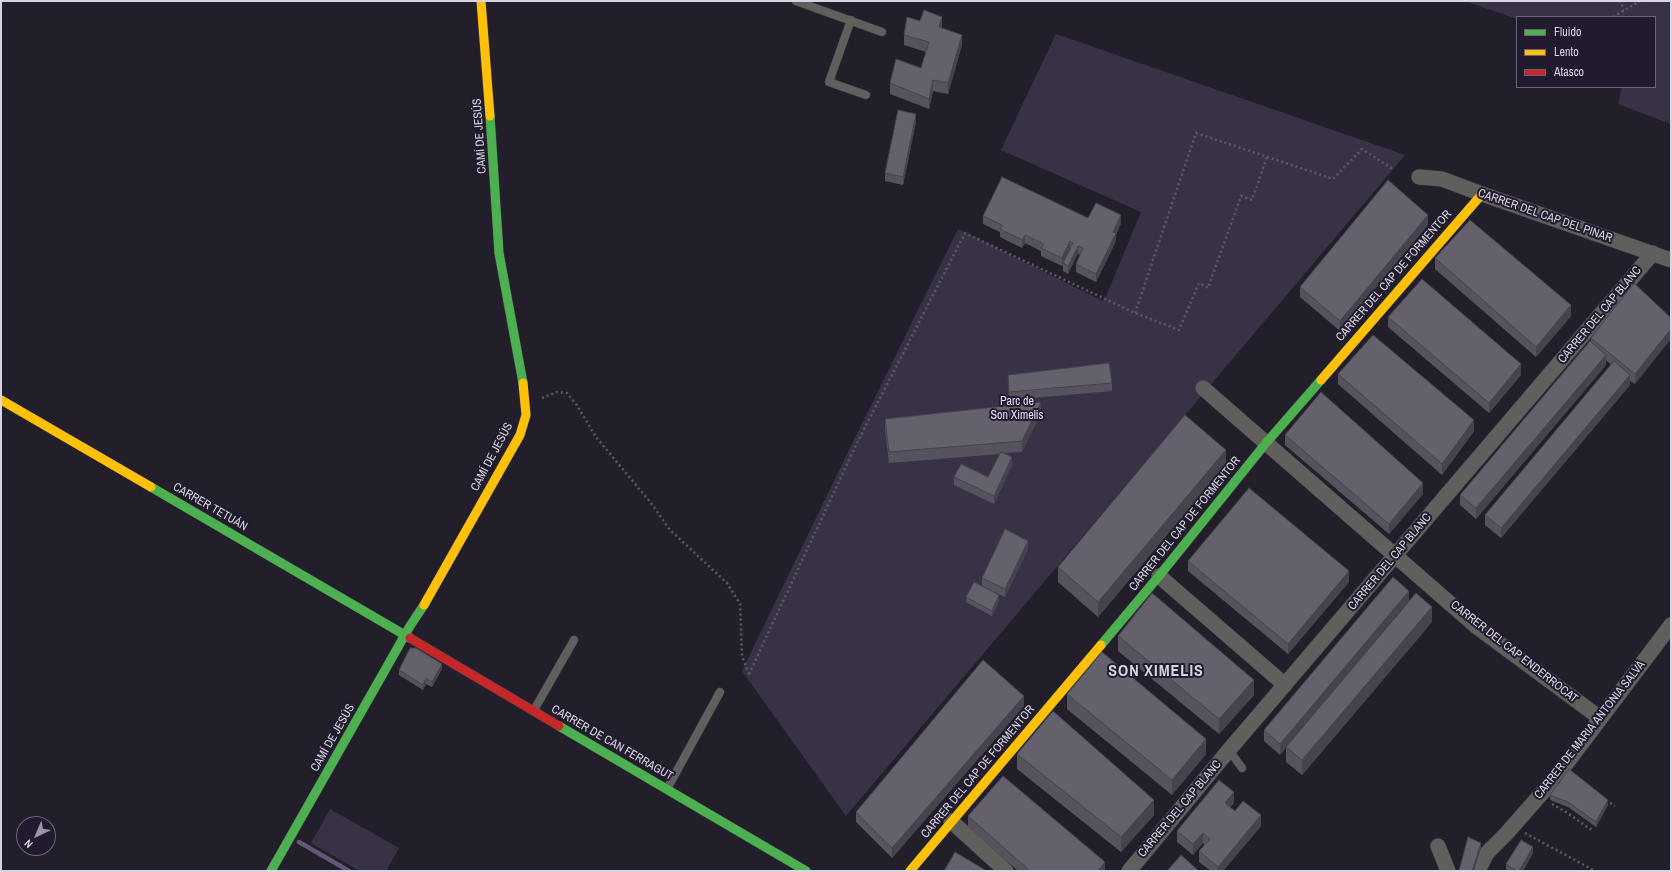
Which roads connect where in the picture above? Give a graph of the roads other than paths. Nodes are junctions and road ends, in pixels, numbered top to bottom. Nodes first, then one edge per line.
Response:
1 (481, 1) edge
2 (796, 1) edge
3 (850, 20) junction
4 (882, 32) dead end
5 (866, 95) dead end
6 (1419, 177) dead end
7 (1482, 194) junction
8 (1653, 253) junction
9 (1671, 260) edge
10 (1203, 388) dead end
11 (1, 400) edge
12 (1266, 443) junction
13 (1396, 556) junction
14 (1159, 576) junction
15 (1671, 625) edge
16 (406, 636) junction
17 (574, 640) dead end
18 (1285, 685) junction
19 (720, 692) dead end
20 (533, 711) junction
21 (1600, 718) junction
22 (1229, 750) junction
23 (1242, 768) dead end
24 (667, 788) junction
25 (951, 821) junction
26 (1438, 846) dead end
27 (271, 871) edge
28 (806, 871) edge
29 (910, 871) edge
30 (1006, 871) edge
31 (1129, 871) edge
32 (1448, 871) edge
33 (1478, 871) edge

1 - 16 street, CAMÍ DE JESÚS
2 - 3 lane
3 - 4 lane
3 - 5 lane
6 - 7 street, CARRER DEL CAP DEL PINAR
7 - 8 street, CARRER DEL CAP DEL PINAR
7 - 12 street, CARRER DEL CAP DE FORMENTOR
8 - 9 street, CARRER DEL CAP DEL PINAR
8 - 13 street, CARRER DEL CAP BLANC
10 - 12 street
11 - 16 street, CARRER TETUÁN
12 - 13 street, CARRER DEL CAP ENDERROCAT
12 - 14 street, CARRER DEL CAP DE FORMENTOR
13 - 18 street, CARRER DEL CAP BLANC
13 - 21 street, CARRER DEL CAP ENDERROCAT
14 - 18 street
14 - 25 street, CARRER DEL CAP DE FORMENTOR
15 - 21 street, CARRER DE MARIA ANTONIA SALVÀ
16 - 20 street, CARRER DE CAN FERRAGUT
16 - 27 street, CAMÍ DE JESÚS
17 - 20 lane
18 - 22 street, CARRER DEL CAP BLANC
19 - 24 lane
20 - 24 street, CARRER DE CAN FERRAGUT
21 - 33 street, CARRER DE MARIA ANTONIA SALVÀ
22 - 23 lane
22 - 31 street, CARRER DEL CAP BLANC
24 - 28 street, CARRER DE CAN FERRAGUT
25 - 29 street, CARRER DEL CAP DE FORMENTOR
25 - 30 street
26 - 32 street

